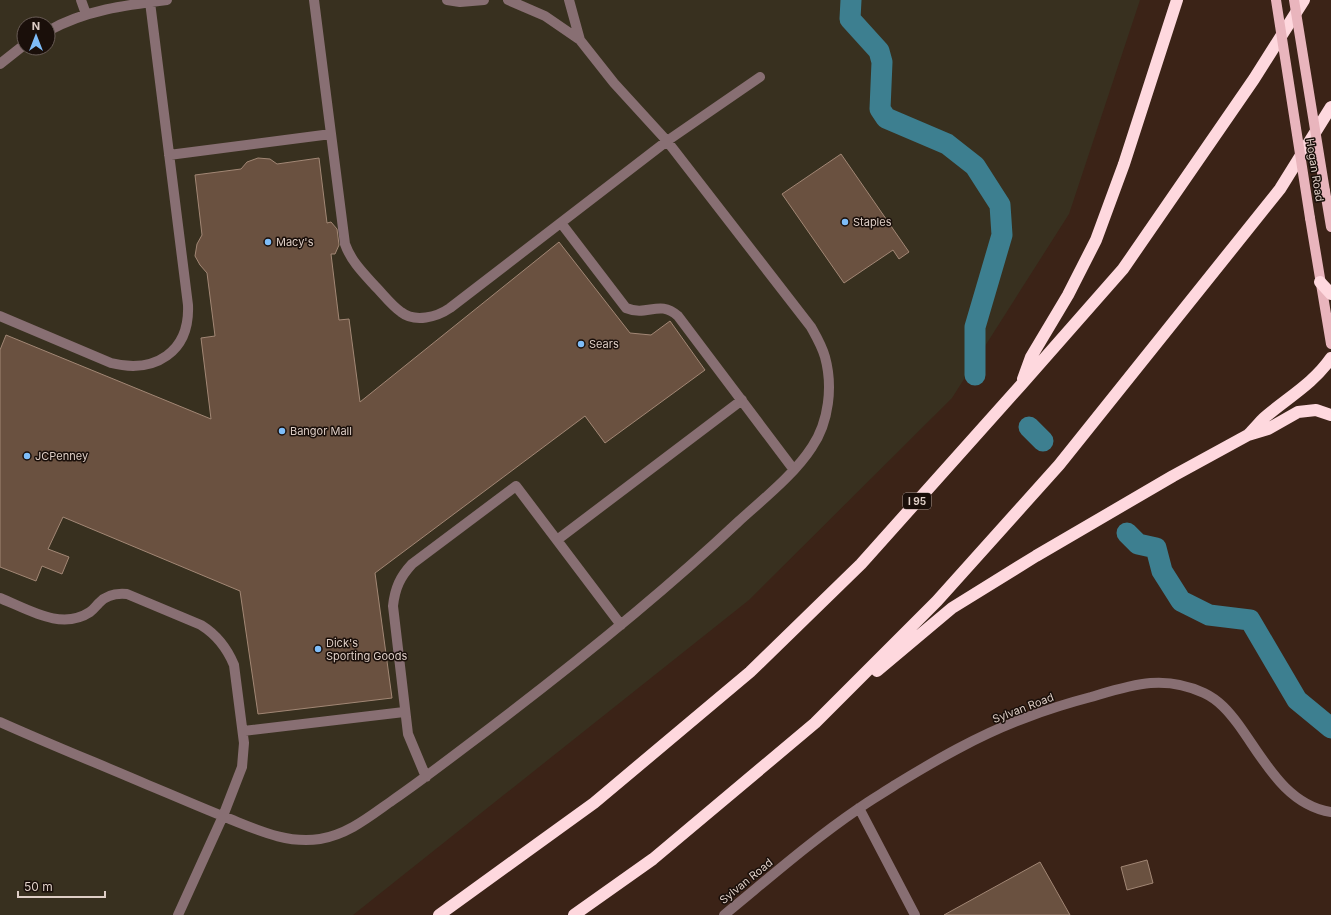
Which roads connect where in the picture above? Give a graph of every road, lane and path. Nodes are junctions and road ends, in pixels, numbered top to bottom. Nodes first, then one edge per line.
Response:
1 (81, 0) edge
2 (167, 0) edge
3 (314, 0) edge
4 (447, 0) edge
5 (484, 0) edge
6 (508, 0) edge
7 (569, 0) edge
8 (1177, 0) edge
9 (1276, 0) edge
10 (1294, 0) edge
11 (1304, 0) edge
12 (150, 2) junction
13 (86, 14) junction
14 (56, 27) edge
15 (580, 40) junction
16 (16, 51) edge
17 (0, 64) edge
18 (760, 77) dead end
19 (1331, 107) edge
20 (331, 134) junction
21 (667, 141) junction
22 (169, 155) junction
23 (561, 223) junction
24 (1331, 227) edge
25 (1320, 282) junction
26 (1331, 294) edge
27 (0, 316) edge
28 (1331, 344) edge
29 (1331, 358) edge
30 (1021, 385) junction
31 (742, 400) junction
32 (1331, 415) edge
33 (1248, 434) junction
34 (794, 470) junction
35 (557, 540) junction
36 (0, 598) edge
37 (622, 624) junction
38 (404, 712) junction
39 (0, 722) edge
40 (815, 723) junction
41 (243, 731) junction
42 (426, 777) junction
43 (859, 808) junction
44 (1331, 812) edge
45 (222, 816) junction
46 (178, 915) edge
47 (439, 915) edge
48 (574, 915) edge
49 (724, 915) edge
50 (915, 915) edge

1 - 13 street
2 - 12 street
3 - 20 street
4 - 5 street
6 - 15 street
7 - 15 street
8 - 30 highway
9 - 25 main road, Hogan Road, bridge
10 - 24 main road, Hogan Road, bridge
11 - 30 highway, I 95
12 - 13 street
12 - 22 street
13 - 14 street
15 - 21 street
16 - 17 street
18 - 21 street
19 - 40 highway
20 - 22 street
20 - 23 street
21 - 23 street
21 - 34 street
22 - 27 street
23 - 31 street
25 - 26 highway
25 - 28 main road, Hogan Road
29 - 33 highway
30 - 47 highway, I 95
31 - 34 street
31 - 35 street
32 - 33 highway
33 - 40 highway
34 - 37 street
35 - 37 street
35 - 38 street
36 - 41 street
37 - 42 street
38 - 41 street
38 - 42 street
39 - 45 street
40 - 48 highway
41 - 45 street
42 - 45 street
43 - 44 street, Sylvan Road
43 - 49 street, Sylvan Road
43 - 50 street
45 - 46 street

